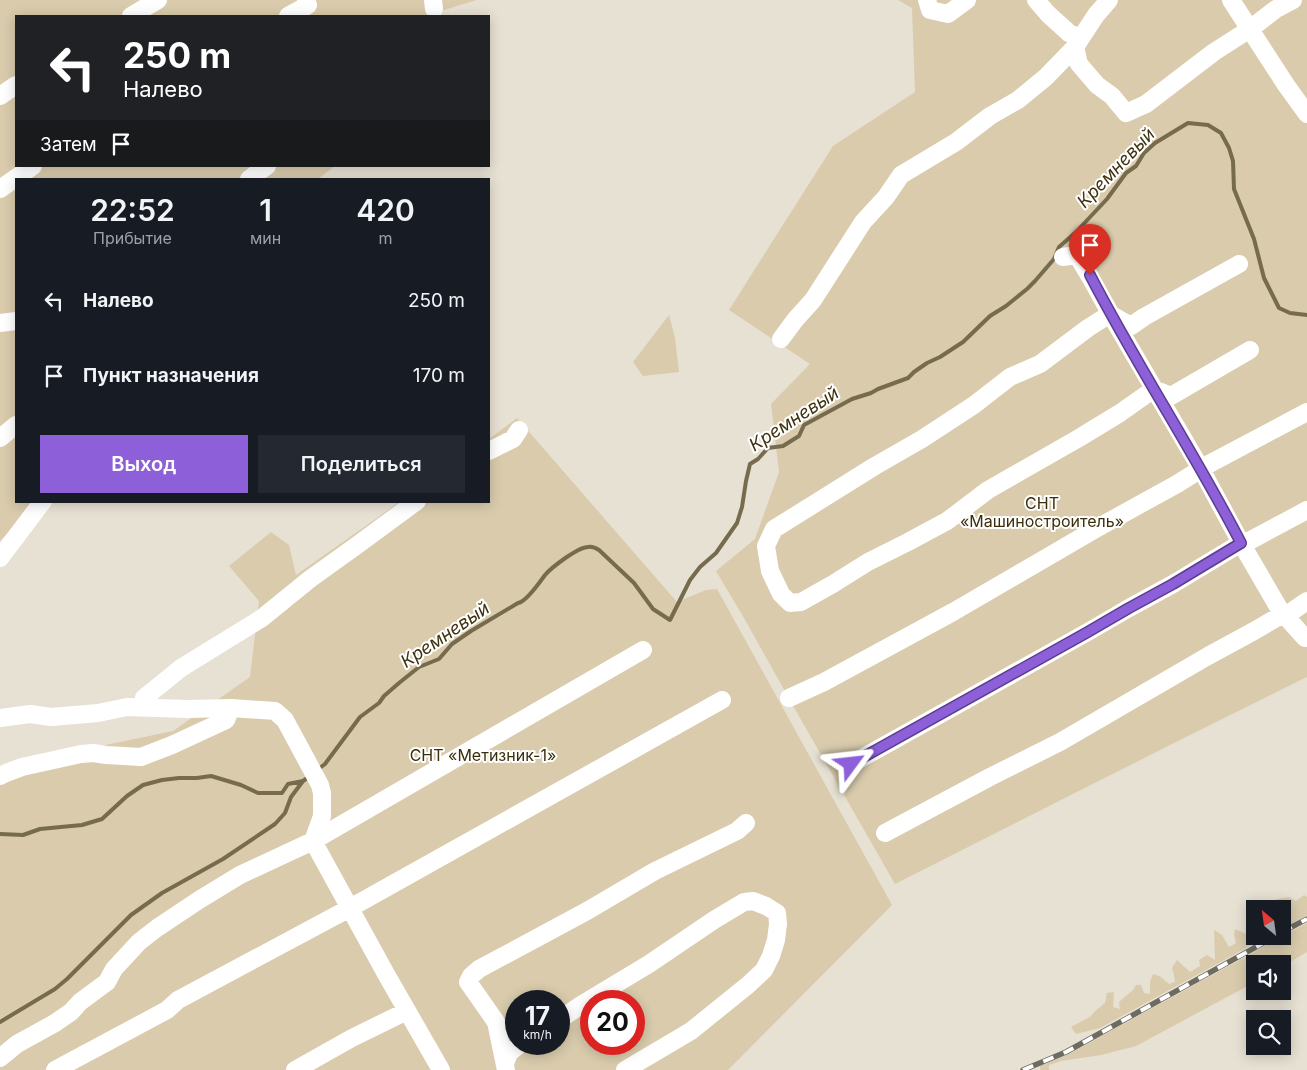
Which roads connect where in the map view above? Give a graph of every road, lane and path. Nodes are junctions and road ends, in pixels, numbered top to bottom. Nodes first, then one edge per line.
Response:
1 (158, 0) edge
2 (927, 0) edge
3 (967, 0) edge
4 (1036, 0) edge
5 (1109, 0) edge
6 (1231, 0) edge
7 (1269, 0) edge
8 (1293, 0) edge
9 (308, 7) edge
10 (133, 15) edge
11 (290, 15) edge
12 (1248, 25) junction
13 (1078, 43) junction
14 (15, 86) edge
15 (0, 96) edge
16 (1307, 114) edge
17 (32, 167) edge
18 (266, 167) edge
19 (16, 178) edge
20 (250, 178) edge
21 (15, 179) edge
22 (0, 189) edge
23 (1063, 257) dead end
24 (1240, 264) dead end
25 (1115, 297) dead end
26 (1110, 314) junction
27 (15, 321) edge
28 (0, 323) edge
29 (1131, 326) junction
30 (781, 338) dead end
31 (1250, 350) dead end
32 (1154, 389) junction
33 (1171, 396) junction
34 (1307, 412) edge
35 (15, 426) edge
36 (519, 430) dead end
37 (0, 438) edge
38 (490, 450) edge
39 (1205, 466) junction
40 (41, 503) edge
41 (414, 503) edge
42 (1307, 510) edge
43 (1246, 541) junction
44 (0, 558) edge
45 (1307, 601) edge
46 (1287, 613) junction
47 (1306, 639) edge
48 (642, 650) dead end
49 (789, 698) dead end
50 (722, 700) dead end
51 (146, 707) junction
52 (231, 708) junction
53 (5, 714) edge
54 (851, 764) dead end
55 (0, 776) edge
56 (746, 823) dead end
57 (884, 833) dead end
58 (313, 841) junction
59 (350, 908) junction
60 (407, 1011) junction
61 (570, 1012) edge
62 (0, 1058) edge
63 (506, 1067) edge
64 (55, 1070) edge
65 (295, 1070) edge
66 (441, 1070) edge
67 (625, 1070) edge

1 - 10 lane
2 - 3 lane
4 - 13 lane
5 - 13 lane
6 - 12 lane
7 - 12 lane
8 - 12 lane
9 - 11 lane
12 - 13 lane
12 - 16 lane
13 - 30 lane
14 - 15 lane
17 - 19 lane
18 - 20 lane
21 - 22 lane
23 - 26 lane
24 - 29 lane
25 - 29 lane
26 - 29 lane
26 - 32 lane
26 - 32 lane
27 - 28 lane
29 - 33 lane
31 - 33 lane
32 - 33 lane
32 - 39 lane
33 - 39 lane
34 - 39 lane
35 - 37 lane
36 - 38 lane
39 - 43 lane
39 - 49 lane
40 - 44 lane
41 - 51 lane
42 - 43 lane
43 - 46 lane
43 - 54 lane
45 - 46 lane
46 - 47 lane
46 - 57 lane
48 - 58 lane
50 - 59 lane
51 - 52 lane
51 - 53 lane
52 - 55 lane
52 - 58 lane
56 - 63 lane
58 - 59 lane
58 - 62 lane
59 - 60 lane
59 - 64 lane
60 - 65 lane
60 - 66 lane
61 - 67 lane

